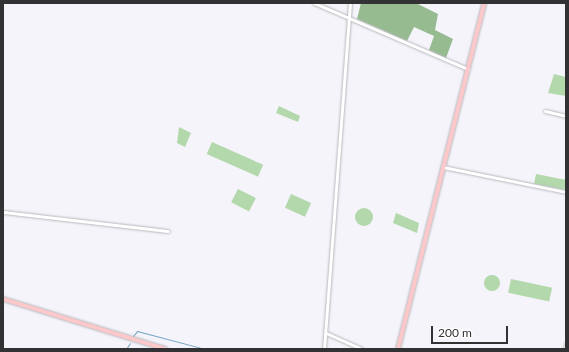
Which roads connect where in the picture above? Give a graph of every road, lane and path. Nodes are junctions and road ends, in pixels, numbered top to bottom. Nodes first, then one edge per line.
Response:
1 (314, 3) edge
2 (350, 3) edge
3 (484, 3) edge
4 (349, 18) junction
5 (468, 69) junction
6 (544, 111) dead end
7 (566, 116) edge
8 (443, 167) junction
9 (566, 192) edge
10 (3, 212) edge
11 (168, 231) dead end
12 (3, 299) edge
13 (326, 333) junction
14 (566, 344) edge
15 (166, 349) edge
16 (324, 349) edge
17 (362, 349) edge
18 (398, 349) edge
19 (565, 349) edge

1 - 4 street
2 - 4 street
3 - 5 main road
4 - 5 street
4 - 13 street
5 - 8 main road
6 - 7 street
8 - 9 street
8 - 18 main road
10 - 11 street
12 - 15 main road
13 - 16 street
13 - 17 street
14 - 19 street

